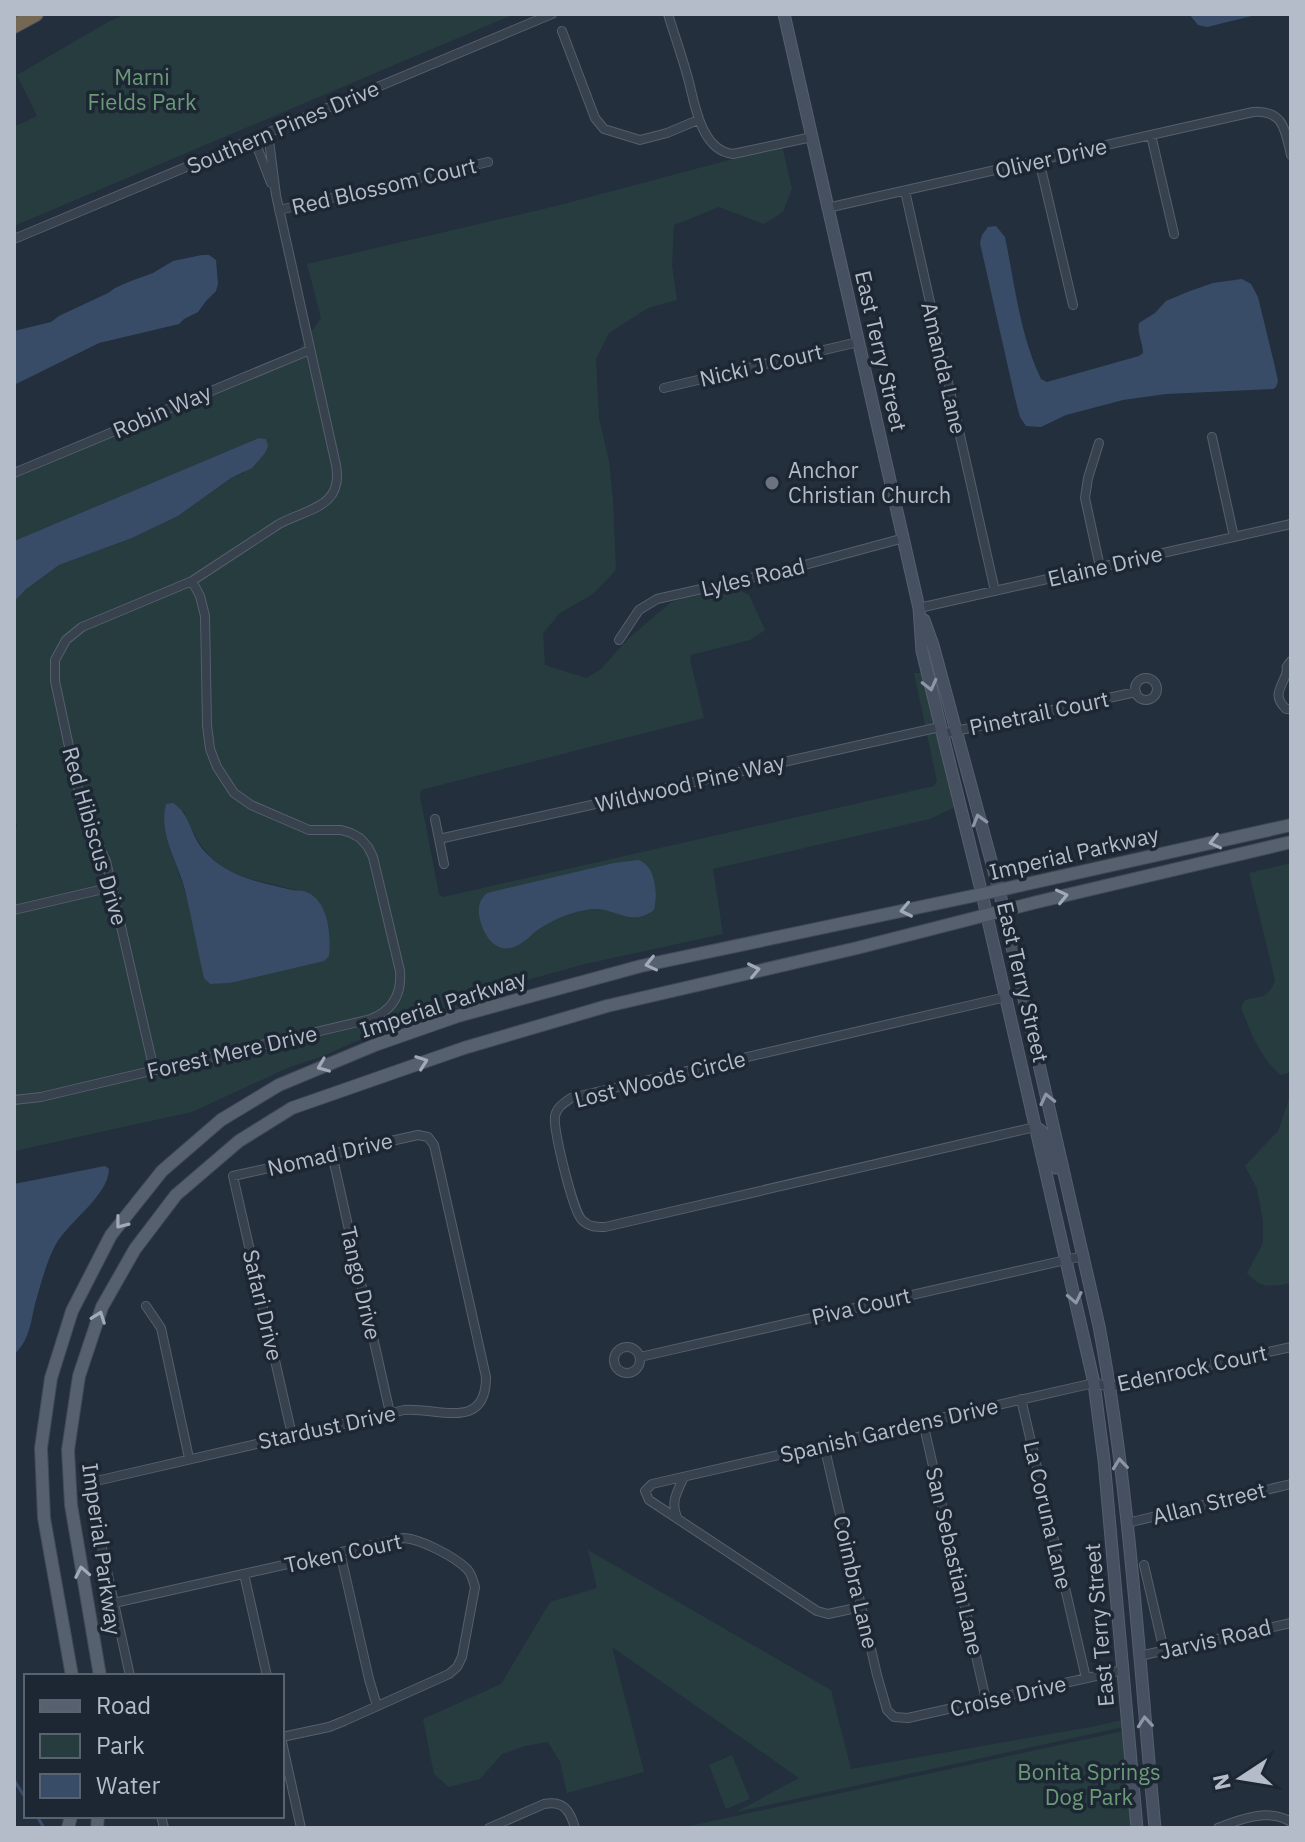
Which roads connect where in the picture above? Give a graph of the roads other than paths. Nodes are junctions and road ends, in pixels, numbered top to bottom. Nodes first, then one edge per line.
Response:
1 (36, 14) edge
2 (552, 14) edge
3 (668, 14) edge
4 (784, 14) edge
5 (14, 26) edge
6 (562, 31) dead end
7 (698, 120) junction
8 (268, 133) junction
9 (1151, 135) junction
10 (812, 137) junction
11 (254, 139) junction
12 (1291, 155) edge
13 (1039, 160) junction
14 (488, 162) dead end
15 (905, 191) junction
16 (276, 195) junction
17 (827, 208) junction
18 (279, 210) junction
19 (1174, 234) dead end
20 (14, 239) edge
21 (1073, 305) dead end
22 (858, 342) junction
23 (310, 350) junction
24 (664, 388) dead end
25 (1212, 437) dead end
26 (1099, 443) dead end
27 (14, 473) edge
28 (1291, 524) edge
29 (1234, 537) junction
30 (904, 538) junction
31 (1100, 567) junction
32 (192, 581) junction
33 (995, 591) junction
34 (919, 608) junction
35 (619, 640) dead end
36 (1291, 661) edge
37 (1288, 676) edge
38 (1136, 692) dead end
39 (1291, 709) edge
40 (941, 730) junction
41 (955, 731) junction
42 (435, 819) dead end
43 (1291, 825) edge
44 (439, 839) junction
45 (1291, 842) edge
46 (444, 864) dead end
47 (112, 887) junction
48 (999, 890) junction
49 (982, 894) junction
50 (14, 910) edge
51 (1004, 912) junction
52 (987, 916) junction
53 (1006, 997) junction
54 (154, 1070) junction
55 (14, 1100) edge
56 (1035, 1127) junction
57 (428, 1137) joint
58 (332, 1154) junction
59 (233, 1176) joint
60 (1075, 1220) junction
61 (1083, 1256) junction
62 (1066, 1259) junction
63 (146, 1306) dead end
64 (1291, 1347) edge
65 (640, 1357) dead end
66 (1094, 1383) junction
67 (1111, 1387) junction
68 (1021, 1399) junction
69 (390, 1413) junction
70 (923, 1422) junction
71 (292, 1435) junction
72 (824, 1445) junction
73 (189, 1458) junction
74 (684, 1477) junction
75 (1291, 1484) edge
76 (679, 1519) junction
77 (1127, 1523) junction
78 (340, 1552) junction
79 (1144, 1565) dead end
80 (244, 1574) junction
81 (114, 1603) junction
82 (861, 1607) junction
83 (1291, 1623) edge
84 (1164, 1651) junction
85 (1139, 1656) junction
86 (1123, 1670) junction
87 (72, 1674) edge
88 (100, 1674) edge
89 (130, 1674) edge
90 (267, 1674) edge
91 (1086, 1678) junction
92 (986, 1700) junction
93 (377, 1706) junction
94 (894, 1717) joint
95 (284, 1739) edge
96 (284, 1749) edge
97 (1291, 1822) edge
98 (301, 1828) edge
99 (489, 1828) edge
100 (575, 1828) edge
101 (1137, 1828) edge
102 (1155, 1828) edge
103 (1218, 1828) edge

1 - 5 highway
2 - 8 street, Southern Pines Drive
3 - 7 street
4 - 10 street, East Terry Street
6 - 7 street
7 - 10 street
8 - 11 street, Southern Pines Drive
8 - 16 street, Red Hibiscus Drive
9 - 12 street, Oliver Drive
9 - 13 street, Oliver Drive
9 - 19 street
10 - 17 street, East Terry Street
11 - 16 street, Red Hibiscus Drive
11 - 20 street, Southern Pines Drive
13 - 15 street, Oliver Drive
13 - 21 street
14 - 18 street, Red Blossom Court
15 - 17 street, Oliver Drive
15 - 33 street, Amanda Lane
16 - 18 street, Red Hibiscus Drive
17 - 22 street, East Terry Street
18 - 23 street, Red Hibiscus Drive
22 - 24 street, Nicki J Court
22 - 30 street, East Terry Street
23 - 27 street, Robin Way
23 - 32 street, Red Hibiscus Drive
25 - 29 street
26 - 31 street
28 - 29 street, Elaine Drive
29 - 31 street, Elaine Drive
30 - 34 street, East Terry Street
30 - 35 street, Lyles Road
31 - 33 street, Elaine Drive
32 - 47 street, Red Hibiscus Drive
32 - 54 street, Forest Mere Drive
33 - 34 street, Elaine Drive
34 -> 40 street, East Terry Street
34 - 41 street
36 - 37 street
37 - 39 street
38 - 41 street, Pinetrail Court
40 - 41 street, Pinetrail Court
40 - 44 street, Wildwood Pine Way
40 - 49 street, East Terry Street
48 -> 41 street
42 - 44 street
43 -> 48 main road, Imperial Parkway
44 - 46 street
51 -> 45 main road, Imperial Parkway
47 - 50 street
47 - 54 street, Red Hibiscus Drive
48 - 49 main road, Imperial Parkway
48 - 51 street
49 - 52 street, East Terry Street
49 -> 87 main road, Imperial Parkway
51 - 52 main road, Imperial Parkway
60 -> 51 street
52 - 53 street, East Terry Street
88 -> 52 main road, Imperial Parkway
53 - 56 street, East Terry Street
53 - 56 street, Lost Woods Circle
54 - 55 street, Forest Mere Drive
56 - 60 street
56 - 62 street, East Terry Street
57 - 58 street, Nomad Drive
57 - 69 street, Stardust Drive
58 - 59 street, Nomad Drive
58 - 69 street, Tango Drive
59 - 71 street, Safari Drive
60 - 61 street
61 - 62 street, Piva Court
61 - 67 street
62 - 65 street, Piva Court
62 -> 66 street, East Terry Street
63 - 73 street
64 - 67 street, Edenrock Court
66 - 67 street, Edenrock Court
66 - 68 street, Spanish Gardens Drive
66 - 86 street, East Terry Street
77 -> 67 street
68 - 70 street, Spanish Gardens Drive
68 - 91 street, La Coruna Lane
69 - 71 street, Stardust Drive
70 - 72 street, Spanish Gardens Drive
70 - 92 street, San Sebastian Lane
71 - 73 street, Stardust Drive
72 - 74 street, Spanish Gardens Drive
72 - 82 street, Coimbra Lane
73 - 81 street, Stardust Drive
74 - 76 street
74 - 76 street, Spanish Gardens Drive
75 - 77 street, Allan Street
76 - 82 street, Spanish Gardens Drive
77 - 85 street
78 - 80 street, Token Court
78 - 93 street
78 - 93 street, Token Court
79 - 84 street
80 - 81 street, Token Court
80 - 90 street
81 - 89 street
82 - 94 street, Coimbra Lane
83 - 84 street, Jarvis Road
84 - 85 street, Jarvis Road
102 -> 85 street
86 - 91 street, Croise Drive
86 - 101 street, East Terry Street
91 - 92 street, Croise Drive
92 - 94 street, Croise Drive
93 - 95 street, Token Court
96 - 98 street
97 - 103 street
99 - 100 street

